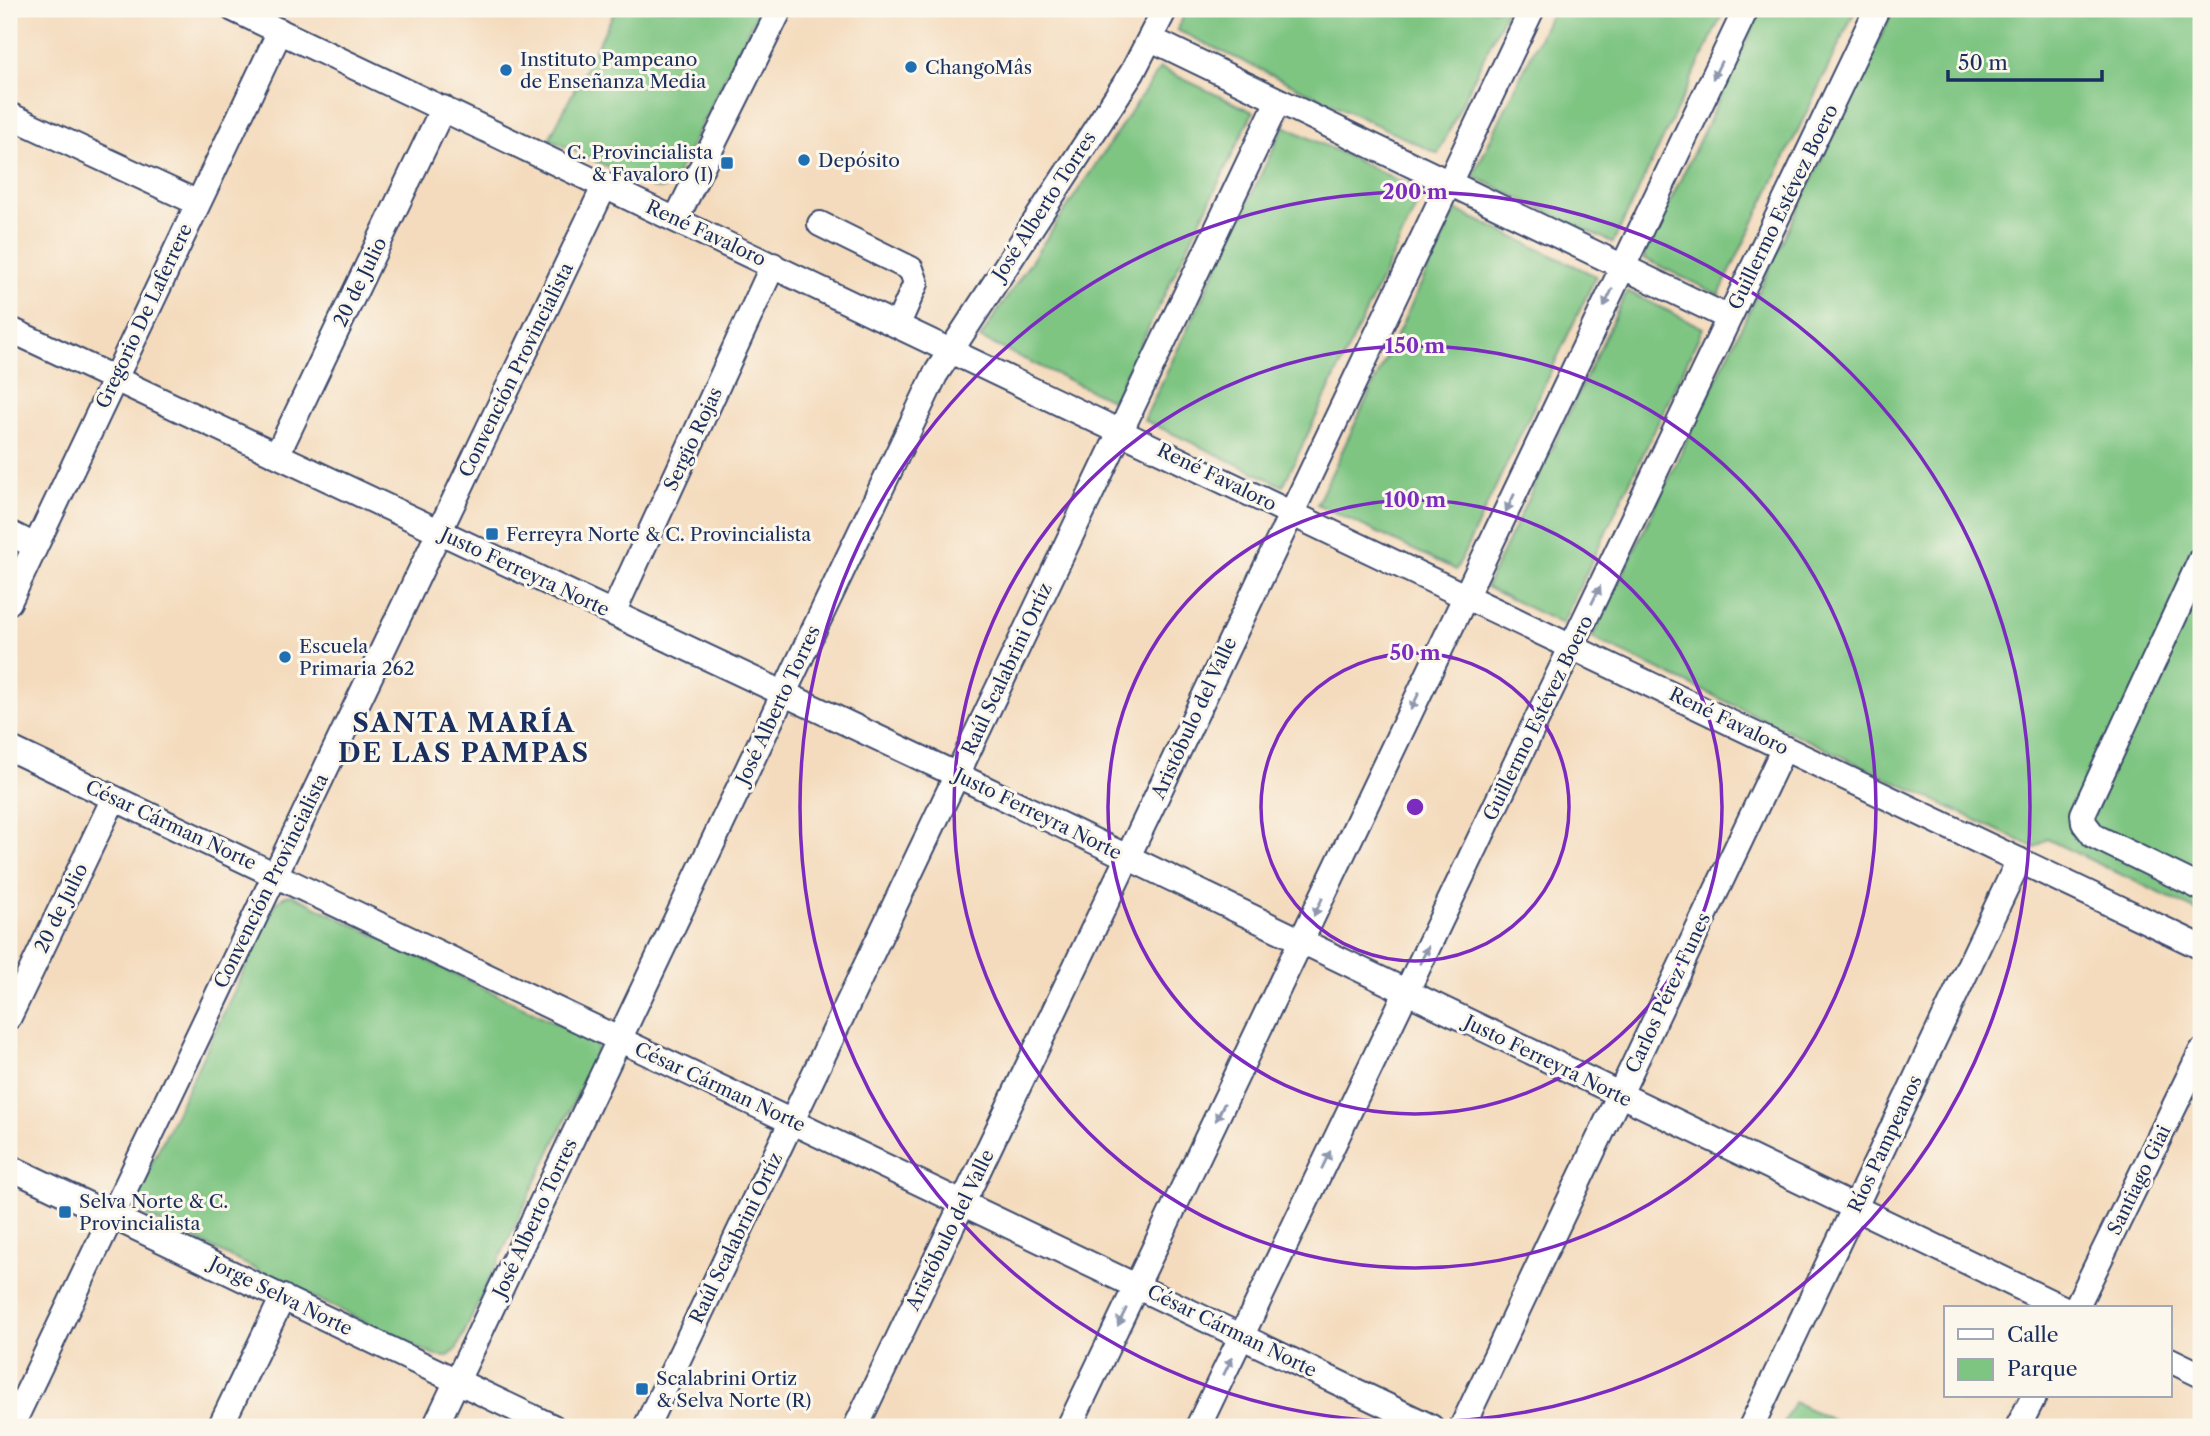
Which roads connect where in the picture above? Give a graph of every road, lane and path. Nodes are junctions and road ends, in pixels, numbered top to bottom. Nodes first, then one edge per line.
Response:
1 (233, 9) edge
2 (780, 9) edge
3 (1165, 9) edge
4 (1532, 9) edge
5 (1746, 9) edge
6 (1877, 9) edge
7 (280, 31) junction
8 (1151, 39) junction
9 (1278, 101) junction
10 (443, 108) junction
11 (9, 116) edge
12 (1449, 183) junction
13 (605, 185) junction
14 (198, 204) junction
15 (676, 219) junction
16 (820, 224) dead end
17 (773, 265) junction
18 (1623, 267) junction
19 (1729, 318) junction
20 (898, 324) junction
21 (9, 328) edge
22 (950, 349) junction
23 (115, 379) junction
24 (1121, 430) junction
25 (277, 455) junction
26 (1292, 512) junction
27 (439, 531) junction
28 (9, 533) edge
29 (35, 546) junction
30 (2201, 559) edge
31 (1466, 596) junction
32 (9, 601) edge
33 (613, 613) junction
34 (1572, 646) junction
35 (783, 694) junction
36 (9, 748) edge
37 (1784, 748) junction
38 (957, 775) junction
39 (114, 798) junction
40 (1127, 858) junction
41 (2019, 860) junction
42 (274, 874) junction
43 (2201, 888) edge
44 (1301, 941) junction
45 (2201, 947) edge
46 (1406, 992) junction
47 (9, 1017) edge
48 (620, 1039) junction
49 (2201, 1052) edge
50 (1620, 1095) junction
51 (792, 1121) junction
52 (9, 1167) edge
53 (963, 1203) junction
54 (1855, 1208) junction
55 (112, 1215) junction
56 (1137, 1286) junction
57 (283, 1297) junction
58 (2059, 1306) edge
59 (2077, 1306) edge
60 (1242, 1336) junction
61 (2172, 1361) edge
62 (2201, 1375) edge
63 (457, 1381) junction
64 (19, 1386) edge
65 (2033, 1398) edge
66 (11, 1427) edge
67 (220, 1427) edge
68 (435, 1427) edge
69 (553, 1427) edge
70 (646, 1427) edge
71 (856, 1427) edge
72 (1069, 1427) edge
73 (1198, 1427) edge
74 (1432, 1427) edge
75 (1462, 1427) edge
76 (1751, 1427) edge
77 (2018, 1427) edge

1 - 7 street, René Favaloro
2 - 15 street
3 - 8 street, José Alberto Torres
4 - 12 street, Aristóbulo del Valle
5 -> 18 street
6 - 19 street, Guillermo Estévez Boero
7 - 10 street, René Favaloro
7 - 14 street, Gregorio De Laferrere
8 - 9 street
8 - 22 street, José Alberto Torres
9 - 12 street
9 - 24 street, Raúl Scalabrini Ortíz
10 - 13 street, René Favaloro
10 - 25 street, 20 de Julio
11 - 14 street
12 - 18 street
12 - 26 street, Aristóbulo del Valle
13 - 15 street, René Favaloro
13 - 27 street, Convención Provincialista
14 - 23 street, Gregorio De Laferrere
15 - 17 street, René Favaloro
16 - 20 street
17 - 20 street, René Favaloro
17 - 33 street, Sergio Rojas
18 - 19 street
18 -> 31 street
34 -> 19 street, Guillermo Estévez Boero
20 - 22 street, René Favaloro
21 - 23 street, Justo Ferreyra Norte
22 - 24 street, René Favaloro
22 - 35 street, José Alberto Torres
23 - 25 street, Justo Ferreyra Norte
23 - 29 street, Gregorio De Laferrere
24 - 26 street, René Favaloro
24 - 38 street, Raúl Scalabrini Ortíz
25 - 27 street, Justo Ferreyra Norte
26 - 31 street, René Favaloro
26 - 40 street, Aristóbulo del Valle
27 - 33 street, Justo Ferreyra Norte
27 - 42 street, Convención Provincialista
28 - 29 street
29 - 32 street, Gregorio De Laferrere
30 - 43 street
31 - 34 street, René Favaloro
31 -> 44 street
33 - 35 street, Justo Ferreyra Norte
34 - 37 street, René Favaloro
46 -> 34 street, Guillermo Estévez Boero
35 - 38 street, Justo Ferreyra Norte
35 - 48 street, José Alberto Torres
36 - 39 street, César Cárman Norte
37 - 41 street, René Favaloro
37 - 50 street, Carlos Pérez Funes
38 - 40 street, Justo Ferreyra Norte
38 - 51 street, Raúl Scalabrini Ortíz
39 - 42 street, César Cárman Norte
39 - 47 street, 20 de Julio
40 - 44 street, Justo Ferreyra Norte
40 - 53 street, Aristóbulo del Valle
41 - 45 street, René Favaloro
41 - 54 street, Ríos Pampeanos
42 - 48 street, César Cárman Norte
42 - 55 street, Convención Provincialista
44 - 46 street, Justo Ferreyra Norte
44 -> 56 street
46 - 50 street, Justo Ferreyra Norte
60 -> 46 street, Guillermo Estévez Boero
48 - 51 street, César Cárman Norte
48 - 63 street, José Alberto Torres
49 - 59 street, Santiago Giai
50 - 54 street, Justo Ferreyra Norte
50 - 75 street, Carlos Pérez Funes
51 - 53 street, César Cárman Norte
51 - 70 street, Raúl Scalabrini Ortíz
52 - 55 street, Jorge Selva Norte
53 - 56 street, César Cárman Norte
53 - 71 street, Aristóbulo del Valle
54 - 58 street, Justo Ferreyra Norte
54 - 76 street, Ríos Pampeanos
55 - 57 street, Jorge Selva Norte
55 - 64 street, Convención Provincialista
56 - 60 street, César Cárman Norte
56 -> 72 street
57 - 63 street, Jorge Selva Norte
57 - 67 street
73 -> 60 street, Guillermo Estévez Boero
60 - 74 street, César Cárman Norte
61 - 62 street
63 - 68 street, José Alberto Torres
63 - 69 street, Jorge Selva Norte
64 - 66 street, Convención Provincialista
65 - 77 street

